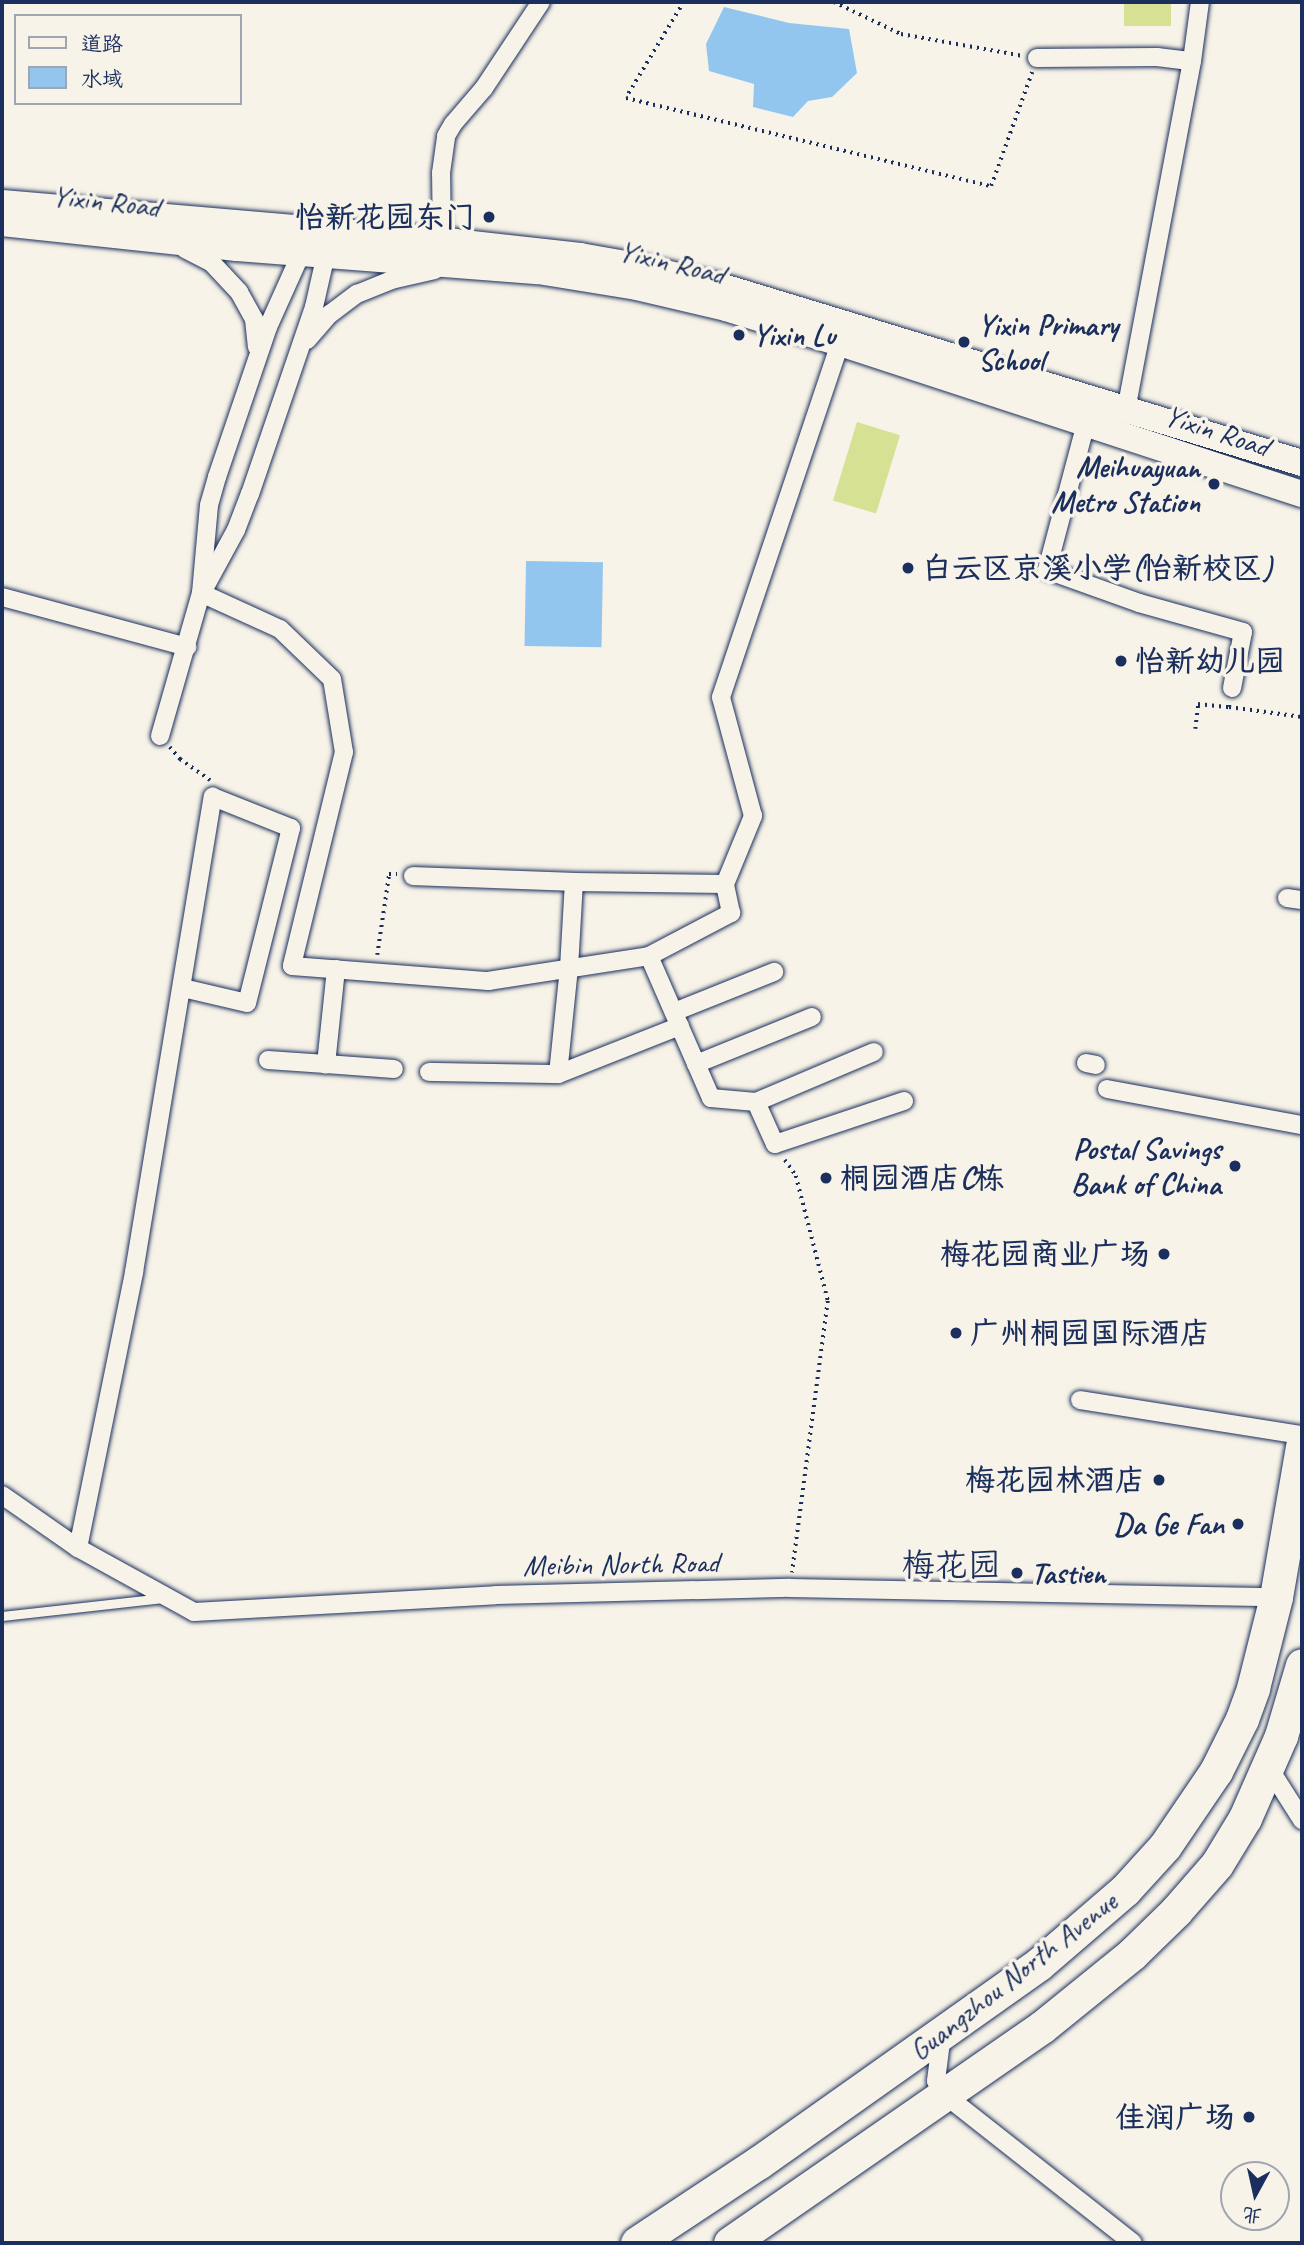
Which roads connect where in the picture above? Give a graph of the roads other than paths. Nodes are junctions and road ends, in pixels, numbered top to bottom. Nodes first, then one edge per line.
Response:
1 (541, 2) edge
2 (1200, 2) edge
3 (1037, 58) road end
4 (1192, 61) junction
5 (2, 203) edge
6 (2, 223) edge
7 (237, 236) junction
8 (155, 239) junction
9 (442, 241) junction
10 (314, 245) junction
11 (461, 265) junction
12 (843, 333) junction
13 (300, 348) junction
14 (256, 361) junction
15 (1126, 411) junction
16 (1086, 423) junction
17 (1302, 463) edge
18 (1302, 494) edge
19 (201, 593) junction
20 (2, 597) edge
21 (187, 647) junction
22 (1232, 688) road end
23 (160, 736) road end
24 (413, 876) dead end
25 (574, 882) junction
26 (725, 884) junction
27 (649, 956) junction
28 (569, 968) junction
29 (335, 969) junction
30 (774, 972) dead end
31 (183, 988) junction
32 (812, 1017) dead end
33 (677, 1019) junction
34 (874, 1052) dead end
35 (268, 1060) dead end
36 (326, 1064) junction
37 (696, 1064) junction
38 (394, 1069) dead end
39 (429, 1072) dead end
40 (558, 1074) junction
41 (1107, 1089) dead end
42 (904, 1101) dead end
43 (756, 1102) junction
44 (1302, 1125) edge
45 (1080, 1400) dead end
46 (1302, 1435) edge
47 (1302, 1447) edge
48 (2, 1495) edge
49 (1297, 1509) edge
50 (78, 1548) junction
51 (1276, 1597) junction
52 (165, 1598) junction
53 (2, 1616) edge
54 (1302, 1665) edge
55 (1269, 1768) junction
56 (1302, 1820) edge
57 (942, 2034) junction
58 (945, 2095) junction
59 (637, 2243) edge
60 (730, 2243) edge
61 (1133, 2243) edge

1 - 9 street
2 - 4 street
3 - 4 street
4 - 15 street
5 - 7 main road, Yixin Road
6 - 8 main road, Yixin Road
7 - 8 main road, Yixin Road
7 - 10 main road, Yixin Road
8 - 14 street
9 - 10 main road, Yixin Road
9 - 12 main road, Yixin Road
10 - 11 main road, Yixin Road
10 - 13 street
10 - 14 street
11 - 12 main road, Yixin Road
11 - 13 street
12 - 15 main road, Yixin Road
12 - 16 main road, Yixin Road
12 - 26 street
13 - 19 street
14 - 19 street
15 - 17 main road, Yixin Road
16 - 18 main road, Yixin Road
16 - 22 street
19 - 21 street
19 - 29 street
20 - 21 street
21 - 23 street
24 - 25 street
25 - 26 street
25 - 28 street
26 - 27 street
27 - 28 street
27 - 33 street
28 - 29 street
28 - 40 street
29 - 36 street
30 - 33 street
31 - 31 street
31 - 50 street
32 - 37 street
33 - 37 street
33 - 40 street
34 - 43 street
35 - 36 street
36 - 38 street
37 - 43 street
39 - 40 street
41 - 44 street
42 - 43 street
45 - 46 street
47 - 49 highway, Guangzhou North Avenue
48 - 50 street, Meibin North Road
49 - 51 highway, Guangzhou North Avenue
50 - 52 street, Meibin North Road
51 - 52 street, Meibin North Road
51 - 57 highway, Guangzhou North Avenue
52 - 53 lane
54 - 55 highway, Guangzhou North Avenue
55 - 56 street
55 - 58 highway, Guangzhou North Avenue
57 - 58 street
57 - 59 highway, Guangzhou North Avenue
58 - 60 highway, Guangzhou North Avenue
58 - 61 street

